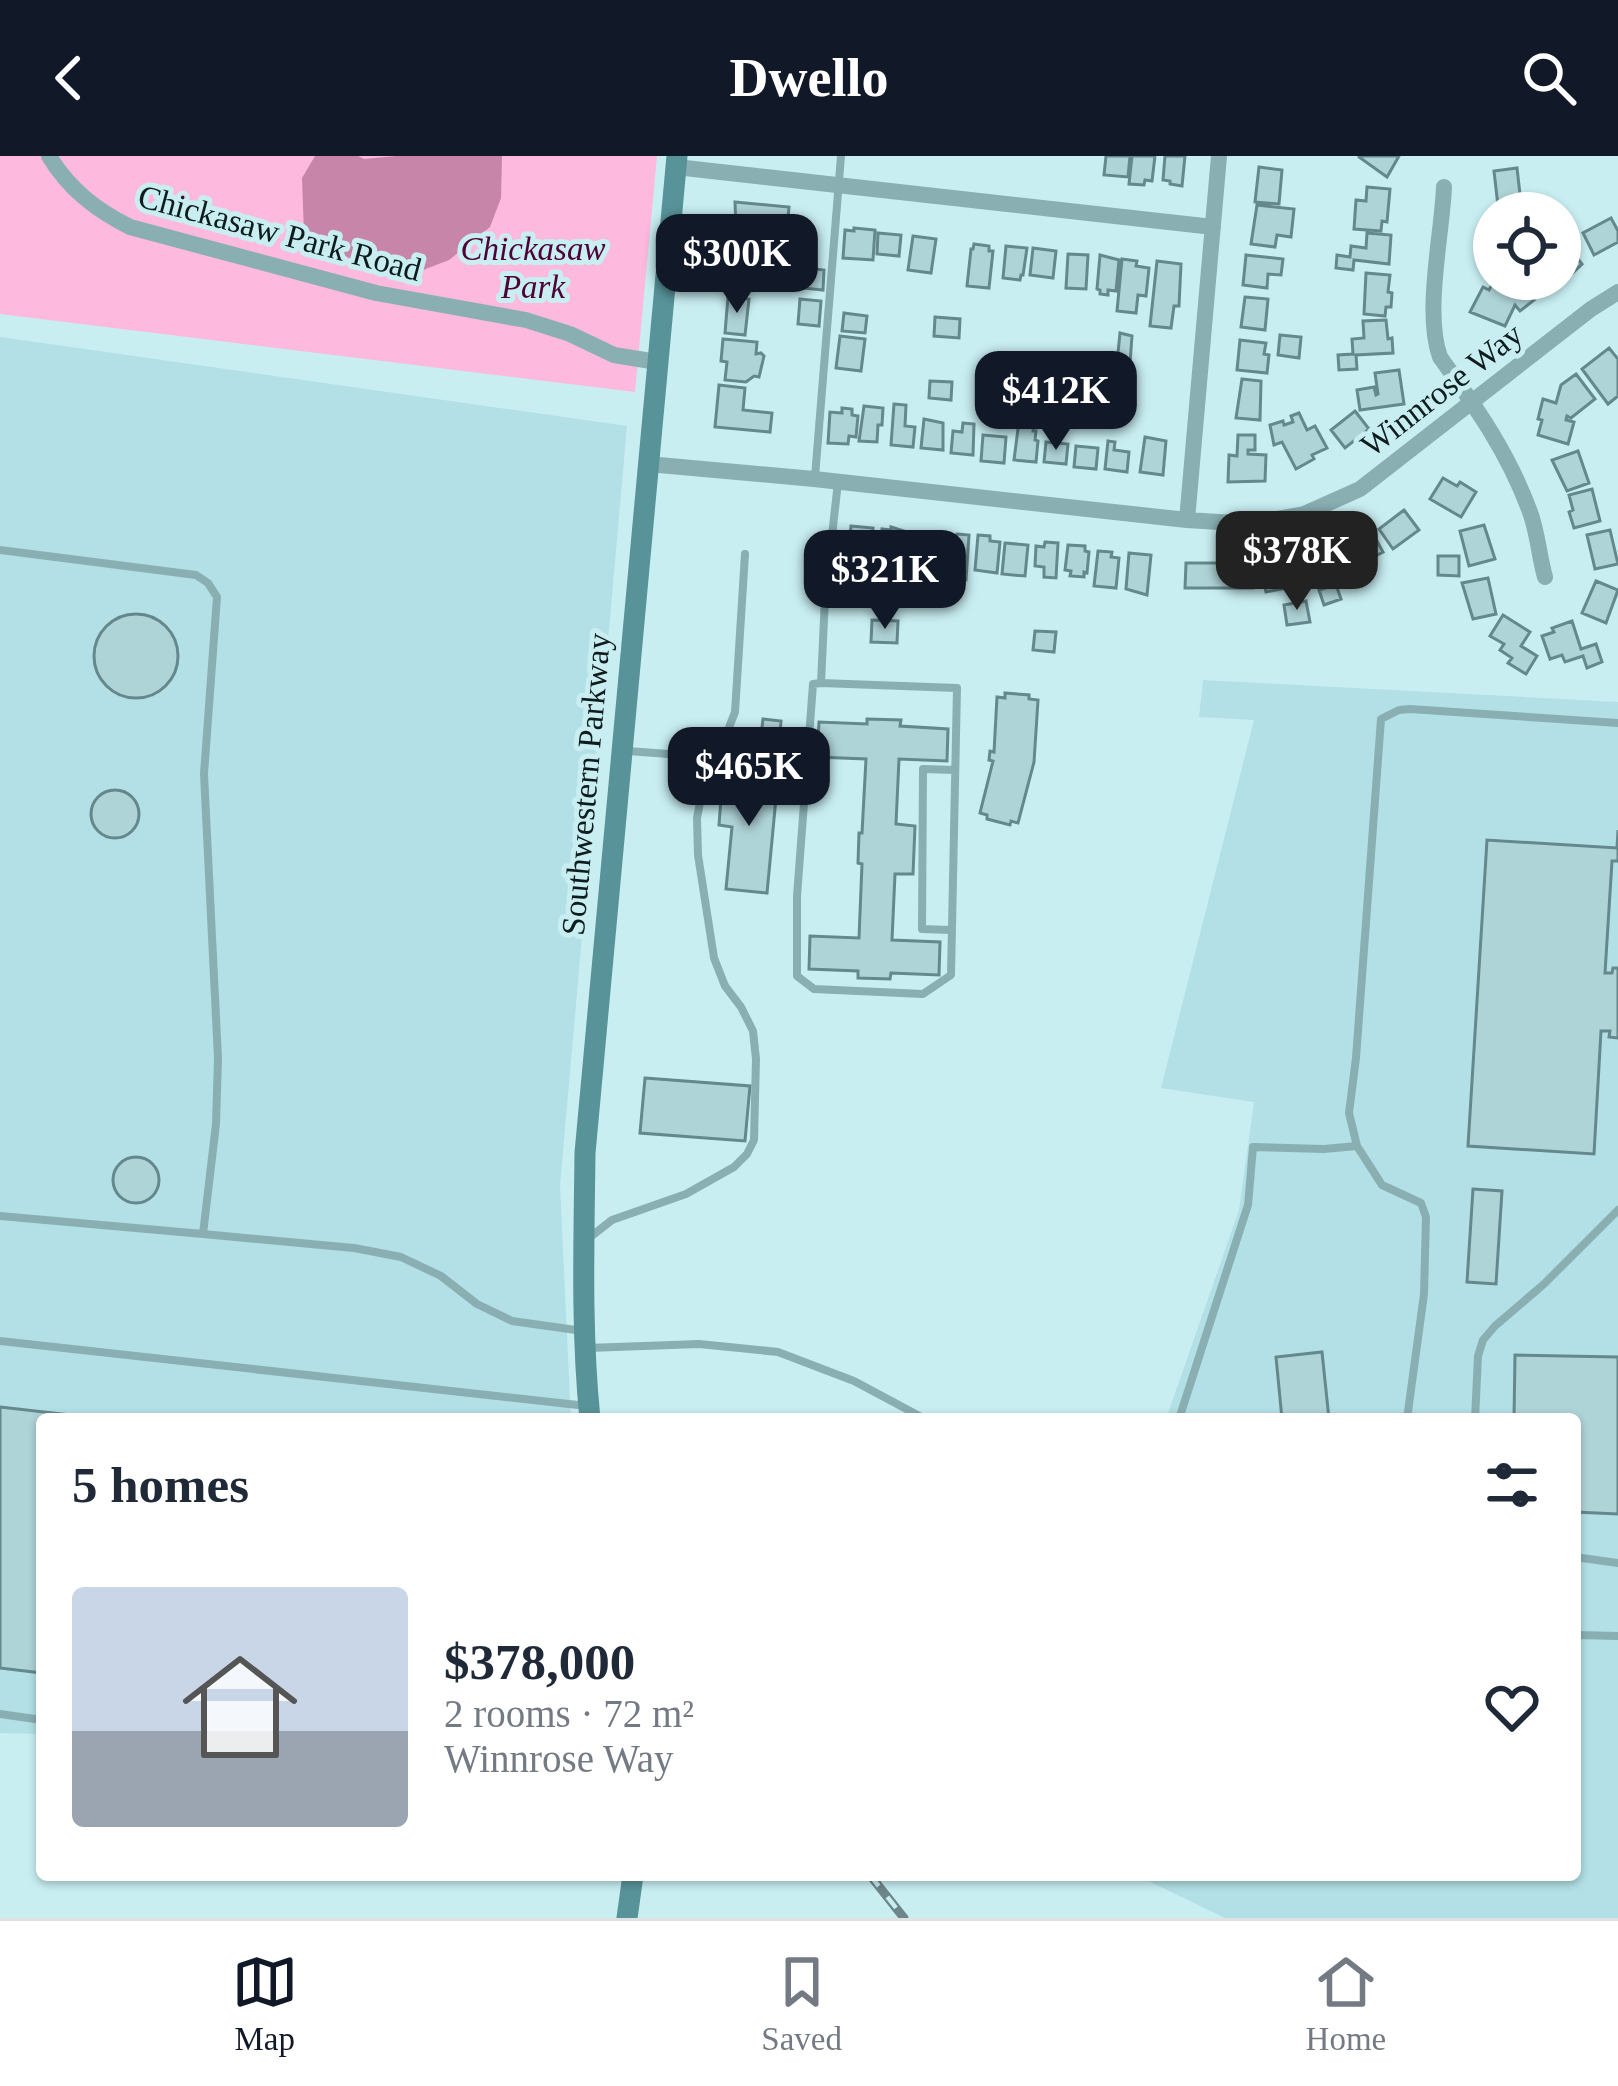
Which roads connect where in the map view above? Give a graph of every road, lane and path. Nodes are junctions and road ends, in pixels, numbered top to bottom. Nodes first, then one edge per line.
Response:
1 (50, 156) edge
2 (841, 156) edge
3 (1219, 156) edge
4 (676, 161) edge
5 (839, 184) junction
6 (1444, 187) dead end
7 (1213, 227) junction
8 (1618, 292) edge
9 (657, 362) junction
10 (1473, 403) junction
11 (648, 464) junction
12 (814, 478) junction
13 (838, 481) junction
14 (1187, 520) junction
15 (0, 550) edge
16 (746, 554) dead end
17 (1545, 577) dead end
18 (821, 683) junction
19 (1618, 723) edge
20 (620, 751) junction
21 (709, 757) junction
22 (955, 770) junction
23 (951, 930) junction
24 (1358, 1146) junction
25 (1618, 1210) edge
26 (0, 1216) edge
27 (203, 1234) junction
28 (584, 1243) junction
29 (585, 1340) junction
30 (0, 1341) edge
31 (590, 1412) edge
32 (914, 1413) edge
33 (1181, 1413) edge
34 (1408, 1413) edge
35 (1475, 1413) edge
36 (1581, 1558) edge
37 (1618, 1563) edge
38 (1581, 1635) edge
39 (1618, 1636) edge
40 (0, 1714) edge
41 (36, 1719) edge
42 (633, 1881) edge
43 (627, 1918) edge

1 - 9 street, Chickasaw Park Road
2 - 5 lane
3 - 7 street
4 - 5 street
4 - 9 street, Southwestern Parkway
5 - 7 street
5 - 12 lane
6 - 10 street
7 - 14 street
8 - 10 street, Winnrose Way
9 - 11 street, Southwestern Parkway
10 - 14 street, Winnrose Way
10 - 17 street
11 - 12 street, Winnrose Way
11 - 20 street, Southwestern Parkway
12 - 13 street, Winnrose Way
13 - 14 street, Winnrose Way
13 - 18 lane
15 - 27 lane
16 - 21 lane
18 - 22 lane
18 - 23 lane
19 - 24 lane
20 - 21 lane
20 - 28 street, Southwestern Parkway
21 - 28 lane
22 - 23 lane
22 - 23 lane
24 - 33 lane
24 - 34 lane
25 - 35 lane
26 - 27 lane
27 - 29 lane
28 - 29 street, Southwestern Parkway
29 - 31 street, Southwestern Parkway
29 - 32 lane
30 - 31 lane
36 - 37 lane
38 - 39 lane
40 - 41 lane
42 - 43 street

